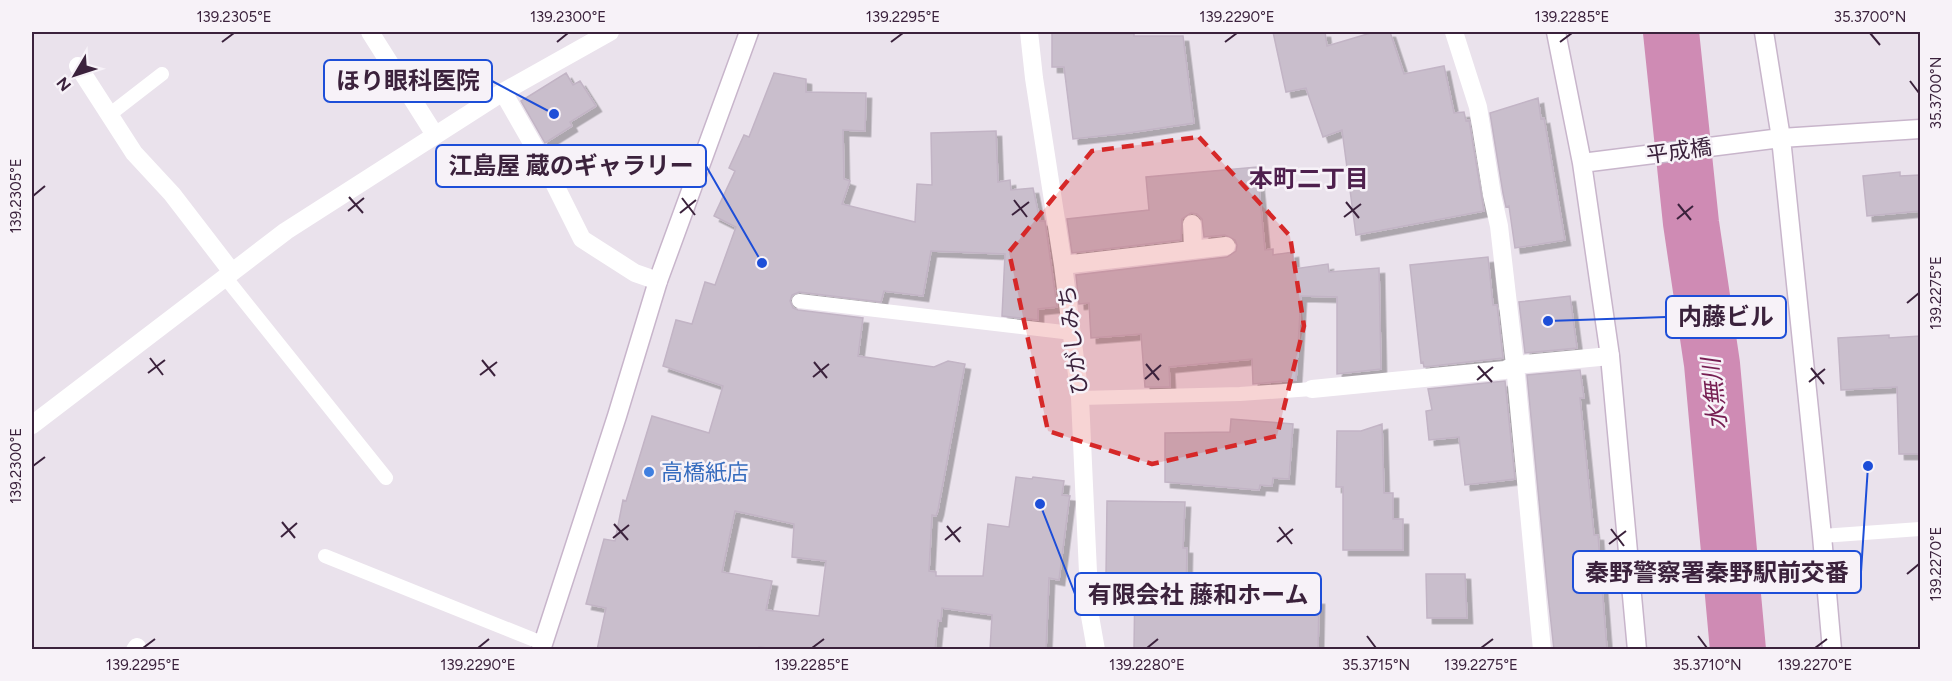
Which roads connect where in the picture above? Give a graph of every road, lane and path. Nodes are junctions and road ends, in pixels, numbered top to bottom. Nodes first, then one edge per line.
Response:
1 (370, 32) edge
2 (610, 32) edge
3 (749, 32) edge
4 (1029, 32) edge
5 (1454, 32) edge
6 (1556, 32) edge
7 (1764, 32) edge
8 (78, 66) dead end
9 (162, 74) dead end
10 (503, 92) junction
11 (109, 115) junction
12 (1920, 129) edge
13 (435, 135) junction
14 (1781, 138) junction
15 (1582, 163) junction
16 (1191, 224) dead end
17 (1226, 246) dead end
18 (1193, 250) junction
19 (1063, 265) junction
20 (229, 274) junction
21 (658, 281) junction
22 (799, 301) dead end
23 (1072, 333) junction
24 (1611, 356) junction
25 (1515, 365) junction
26 (1312, 389) joint
27 (1080, 398) junction
28 (32, 425) edge
29 (386, 478) dead end
30 (1920, 529) edge
31 (1822, 536) junction
32 (325, 556) dead end
33 (542, 646) edge
34 (1096, 650) edge
35 (1542, 650) edge
36 (1637, 650) edge
37 (1832, 650) edge

1 - 13 street
2 - 10 street
3 - 21 street
4 - 19 street, ひがしみち
5 - 25 street
6 - 15 street
7 - 14 street
8 - 11 street
9 - 11 lane
10 - 13 street
10 - 21 street
11 - 20 street
12 - 14 street, 平成橋
13 - 20 street
14 - 15 street, 平成橋
14 - 31 street
15 - 24 street
16 - 18 street
17 - 18 street
18 - 19 street
19 - 23 street, ひがしみち
20 - 28 street
20 - 29 lane
21 - 33 street
22 - 23 lane
23 - 27 street, ひがしみち
24 - 25 street
24 - 36 street
25 - 26 street
25 - 35 street
26 - 27 lane
27 - 34 street, ひがしみち
30 - 31 lane
31 - 37 street
32 - 33 lane

